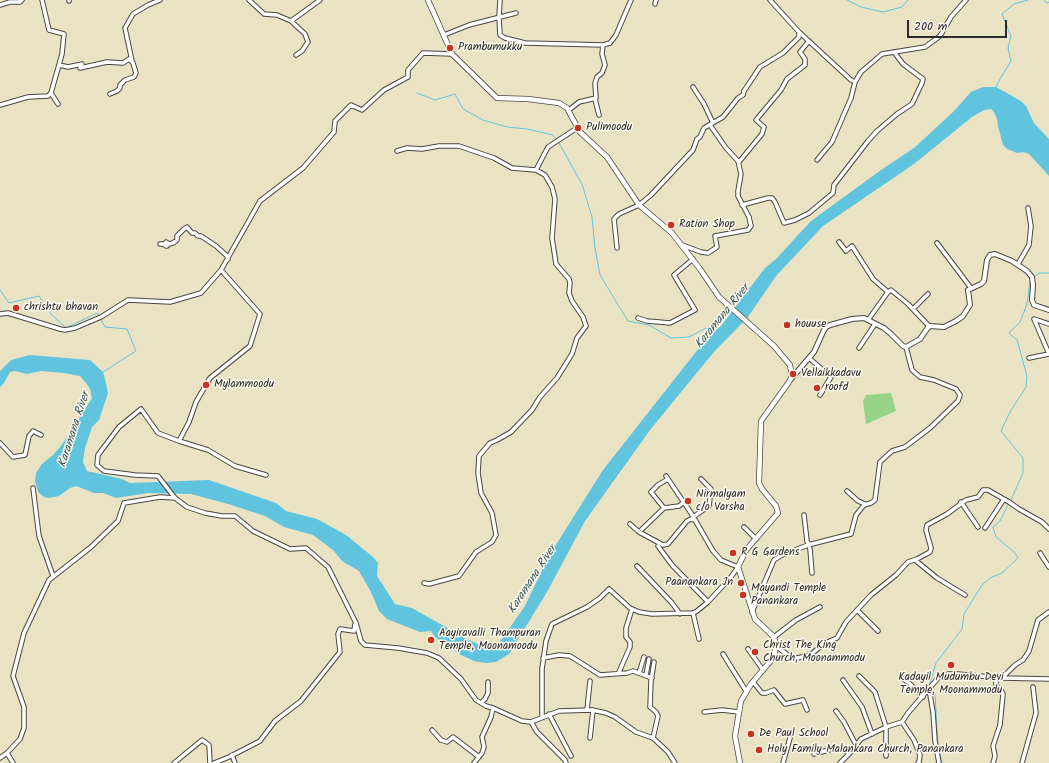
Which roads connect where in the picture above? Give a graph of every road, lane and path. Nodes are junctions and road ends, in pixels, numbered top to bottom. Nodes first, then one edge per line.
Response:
1 (22, 0) edge
2 (42, 0) edge
3 (160, 0) edge
4 (249, 0) edge
5 (320, 0) edge
6 (428, 0) edge
7 (500, 0) edge
8 (631, 0) edge
9 (770, 0) edge
10 (966, 0) edge
11 (0, 5) edge
12 (516, 13) dead end
13 (499, 17) junction
14 (291, 21) junction
15 (800, 32) junction
16 (444, 35) junction
17 (809, 41) junction
18 (603, 45) junction
19 (894, 52) junction
20 (452, 54) junction
21 (296, 55) dead end
22 (133, 63) junction
23 (59, 65) junction
24 (855, 82) junction
25 (693, 87) dead end
26 (51, 93) junction
27 (110, 94) dead end
28 (595, 99) junction
29 (0, 104) edge
30 (58, 104) dead end
31 (569, 110) junction
32 (599, 115) dead end
33 (712, 124) junction
34 (577, 128) junction
35 (397, 151) dead end
36 (817, 160) dead end
37 (739, 162) junction
38 (536, 170) junction
39 (639, 205) junction
40 (742, 205) junction
41 (1028, 208) dead end
42 (839, 242) dead end
43 (937, 243) dead end
44 (160, 244) dead end
45 (682, 244) junction
46 (617, 248) dead end
47 (228, 259) junction
48 (693, 259) junction
49 (1018, 264) junction
50 (221, 270) junction
51 (971, 288) junction
52 (888, 292) junction
53 (928, 294) dead end
54 (913, 309) junction
55 (1049, 310) edge
56 (0, 314) edge
57 (638, 318) dead end
58 (868, 320) junction
59 (875, 324) junction
60 (1049, 324) edge
61 (929, 326) junction
62 (906, 346) junction
63 (859, 348) dead end
64 (1049, 354) edge
65 (809, 358) junction
66 (1029, 358) dead end
67 (789, 382) junction
68 (820, 395) dead end
69 (42, 436) dead end
70 (179, 441) junction
71 (0, 443) edge
72 (266, 475) dead end
73 (701, 479) dead end
74 (33, 488) dead end
75 (847, 491) dead end
76 (175, 498) junction
77 (1004, 499) junction
78 (684, 502) junction
79 (961, 502) junction
80 (865, 504) junction
81 (664, 508) junction
82 (804, 515) dead end
83 (694, 518) junction
84 (630, 524) dead end
85 (744, 527) dead end
86 (978, 527) dead end
87 (985, 528) dead end
88 (1049, 529) edge
89 (639, 532) junction
90 (756, 539) junction
91 (808, 545) junction
92 (658, 546) dead end
93 (1040, 553) dead end
94 (915, 560) junction
95 (637, 566) dead end
96 (738, 567) junction
97 (1049, 567) edge
98 (812, 573) dead end
99 (53, 576) junction
100 (424, 582) dead end
101 (965, 595) dead end
102 (708, 602) junction
103 (820, 607) dead end
104 (632, 609) junction
105 (857, 610) junction
106 (1049, 612) edge
107 (693, 613) junction
108 (752, 613) junction
109 (680, 614) junction
110 (356, 622) junction
111 (878, 631) dead end
112 (774, 637) junction
113 (699, 639) dead end
114 (776, 646) junction
115 (748, 649) dead end
116 (723, 654) dead end
117 (644, 657) dead end
118 (543, 658) junction
119 (650, 659) dead end
120 (654, 662) dead end
121 (763, 670) junction
122 (619, 672) dead end
123 (639, 672) junction
124 (646, 675) junction
125 (859, 676) dead end
126 (901, 677) dead end
127 (652, 678) junction
128 (996, 678) junction
129 (1002, 678) junction
130 (1049, 679) edge
131 (844, 680) dead end
132 (590, 681) dead end
133 (488, 682) dead end
134 (753, 682) junction
135 (1033, 687) dead end
136 (929, 689) junction
137 (746, 691) junction
138 (923, 697) junction
139 (481, 703) junction
140 (493, 708) junction
141 (587, 710) junction
142 (592, 710) junction
143 (807, 710) dead end
144 (836, 711) dead end
145 (704, 712) dead end
146 (739, 712) junction
147 (549, 714) junction
148 (542, 716) junction
149 (531, 722) junction
150 (902, 722) junction
151 (886, 727) junction
152 (432, 730) dead end
153 (872, 734) junction
154 (590, 738) dead end
155 (653, 738) junction
156 (790, 738) dead end
157 (856, 745) junction
158 (7, 753) junction
159 (850, 753) junction
160 (814, 754) dead end
161 (232, 755) junction
162 (571, 756) dead end
163 (886, 756) dead end
164 (479, 757) junction
165 (0, 758) edge
166 (13, 763) edge
167 (174, 763) edge
168 (210, 763) edge
169 (214, 763) edge
170 (235, 763) edge
171 (474, 763) edge
172 (566, 763) edge
173 (676, 763) edge
174 (740, 763) edge
175 (784, 763) edge
176 (840, 763) edge
177 (918, 763) edge
178 (939, 763) edge
179 (993, 763) edge
180 (1022, 763) edge

1 - 11 street
2 - 23 street
3 - 22 street
4 - 14 street
5 - 14 street
6 - 16 main road
7 - 13 street
8 - 18 street
9 - 15 street
10 - 19 street
12 - 13 street
13 - 16 street
13 - 18 street
14 - 21 street
15 - 17 street
15 - 33 street
16 - 20 main road
17 - 24 street
17 - 37 street
18 - 28 street
19 - 24 street
19 - 40 street
20 - 31 main road
20 - 47 street
22 - 23 street
22 - 27 street
23 - 26 street
24 - 36 street
25 - 33 street
26 - 29 street
26 - 30 street
28 - 31 street
28 - 32 street
31 - 34 main road
33 - 37 street
33 - 39 street
34 - 38 street
34 - 39 main road
35 - 38 street
37 - 40 street
38 - 100 street
39 - 45 main road
39 - 46 street
40 - 45 street
41 - 49 street
42 - 52 street
43 - 51 street
44 - 47 street
45 - 48 main road
47 - 50 street
48 - 57 street
48 - 67 main road
49 - 51 street
49 - 55 street
50 - 56 street
50 - 70 street
51 - 61 street
52 - 54 street
52 - 58 street
53 - 54 street
54 - 61 street
58 - 59 street
58 - 65 street
59 - 62 street
59 - 63 street
60 - 64 street
61 - 62 street
62 - 80 street
64 - 66 street
65 - 67 street
65 - 68 street
67 - 90 main road
69 - 71 street
70 - 72 street
70 - 76 street
73 - 83 street
74 - 99 street
75 - 80 street
76 - 99 street
76 - 110 street
77 - 79 street
77 - 87 street
77 - 88 street
78 - 81 street
78 - 81 street
78 - 83 street
79 - 86 street
79 - 94 street
80 - 91 street
81 - 89 street
82 - 91 street
83 - 89 street
83 - 96 street
84 - 89 street
85 - 90 street
90 - 96 main road
91 - 98 street
91 - 108 street
92 - 102 street
93 - 97 street
94 - 101 street
94 - 105 street
95 - 109 street
96 - 102 street
96 - 108 main road
99 - 158 street
102 - 107 street
103 - 112 street
104 - 109 street
104 - 118 street
104 - 122 street
105 - 111 street
105 - 114 street
106 - 129 street
107 - 109 street
107 - 113 street
108 - 112 main road
110 - 139 street
110 - 161 street
112 - 114 main road
114 - 121 main road
115 - 121 street
116 - 137 street
117 - 123 street
118 - 123 street
118 - 148 street
119 - 124 street
120 - 127 street
121 - 134 main road
123 - 124 street
124 - 127 street
125 - 151 street
126 - 138 street
127 - 155 street
128 - 129 street
128 - 136 street
128 - 179 street
129 - 130 street
131 - 153 street
132 - 141 street
133 - 139 street
134 - 137 main road
134 - 143 street
135 - 180 street
136 - 138 street
136 - 178 street
137 - 146 main road
138 - 150 street
139 - 140 street
140 - 149 street
140 - 164 street
141 - 142 street
141 - 147 street
142 - 154 street
142 - 155 street
144 - 157 street
145 - 146 street
146 - 174 main road
147 - 148 street
147 - 162 street
148 - 149 street
149 - 172 street
150 - 151 street
150 - 177 street
151 - 153 street
151 - 163 street
152 - 164 street
153 - 157 street
155 - 173 street
156 - 175 street
157 - 159 street
158 - 165 street
158 - 166 street
159 - 160 street
159 - 176 street
161 - 169 street
161 - 170 street
164 - 171 street
167 - 168 street

